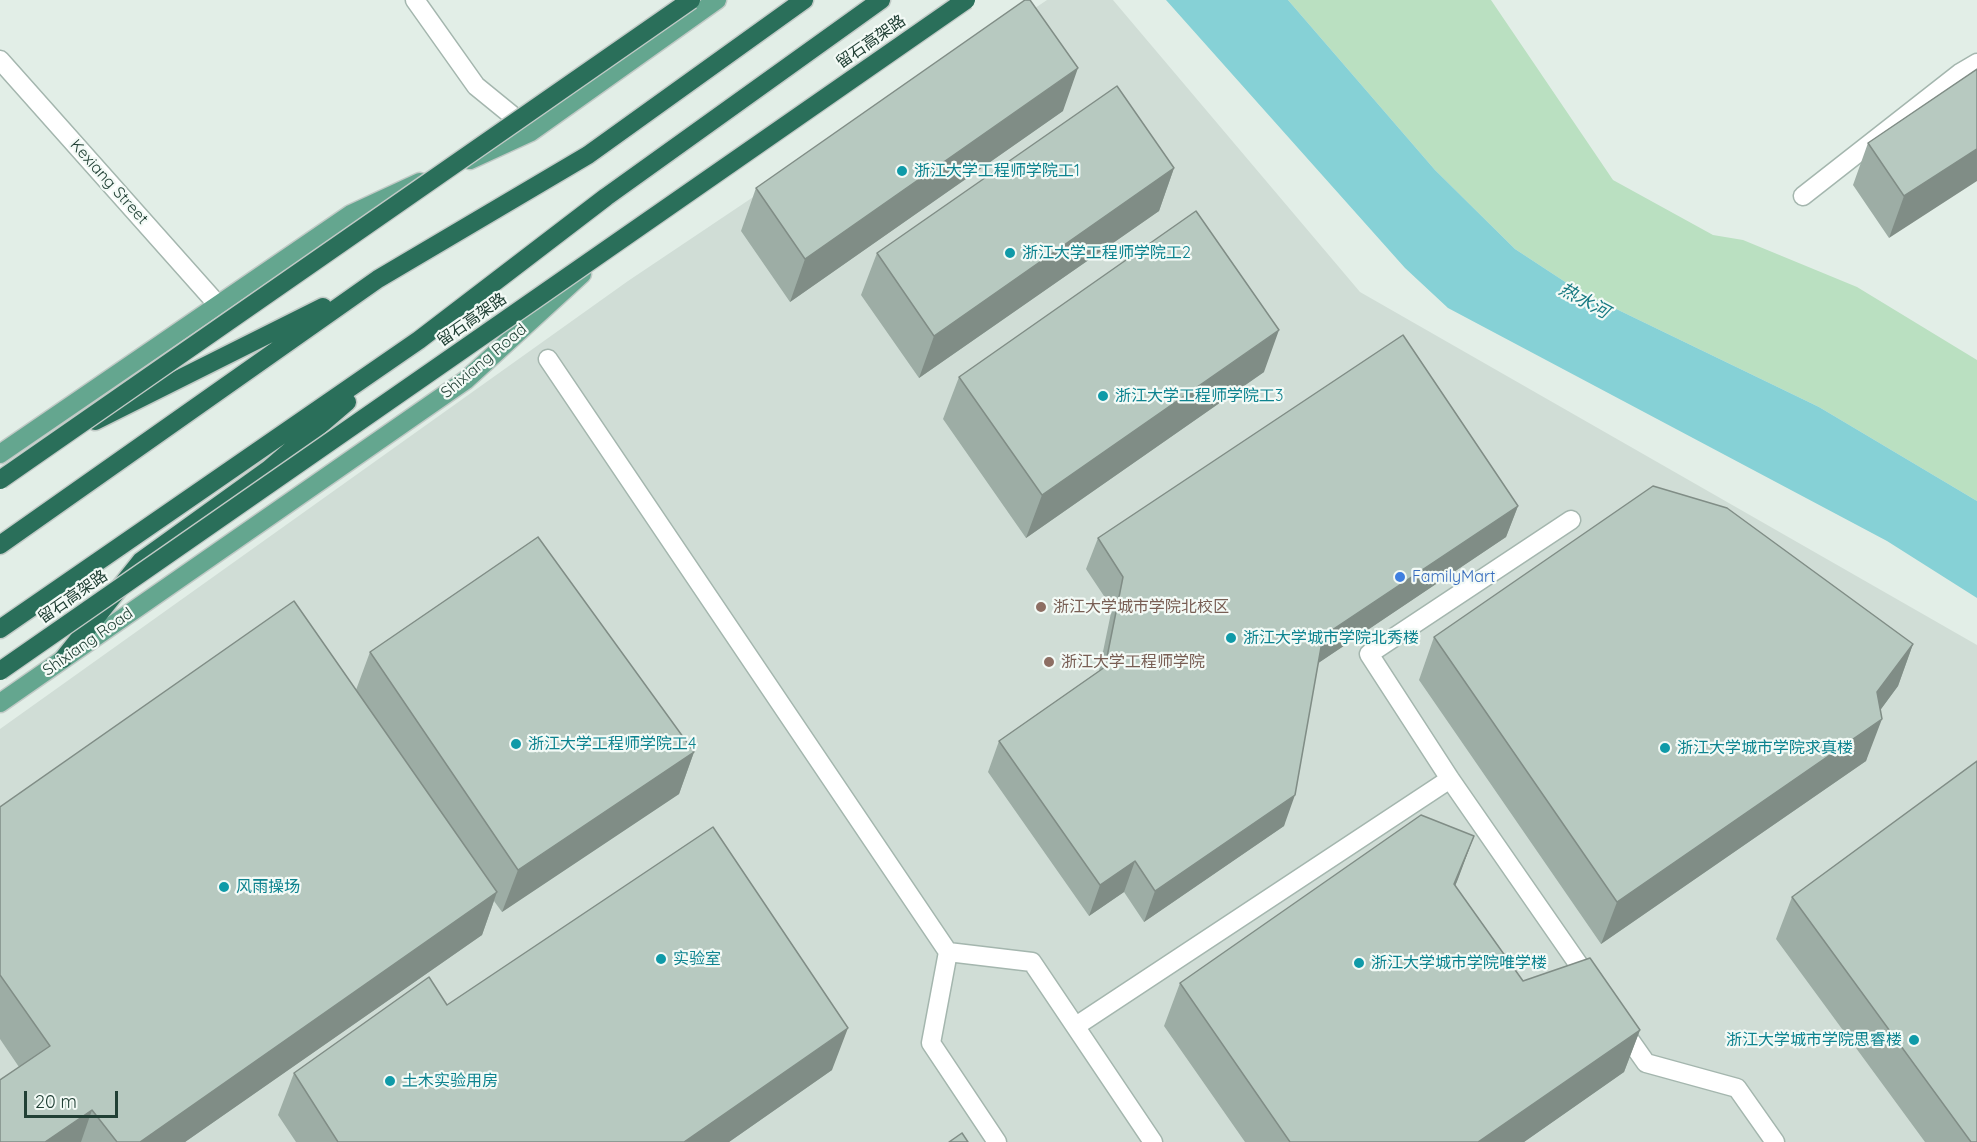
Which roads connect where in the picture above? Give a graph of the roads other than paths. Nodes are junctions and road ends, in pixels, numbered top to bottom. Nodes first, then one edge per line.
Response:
1 (415, 0) edge
2 (691, 0) edge
3 (717, 0) edge
4 (804, 0) edge
5 (881, 0) edge
6 (952, 0) edge
7 (966, 0) edge
8 (0, 60) edge
9 (1977, 63) edge
10 (531, 132) junction
11 (1803, 195) dead end
12 (378, 279) junction
13 (218, 305) junction
14 (419, 340) junction
15 (548, 359) dead end
16 (0, 454) edge
17 (0, 468) edge
18 (0, 480) edge
19 (1571, 520) dead end
20 (0, 546) edge
21 (0, 629) edge
22 (63, 659) junction
23 (0, 671) edge
24 (0, 703) edge
25 (1450, 779) junction
26 (948, 952) junction
27 (1599, 994) edge
28 (1612, 1014) edge
29 (1076, 1026) junction
30 (998, 1142) edge
31 (1154, 1142) edge
32 (1775, 1142) edge

1 - 10 street
2 - 18 highway, bridge
3 - 10 main road
4 - 12 highway
5 - 14 highway, 留石高架路
6 - 22 main road, Shixiang Road
7 - 23 highway, 留石高架路, bridge
8 - 13 street, Kexiang Street
9 - 11 street
10 - 13 main road
12 - 17 highway
12 - 20 highway
13 - 16 main road
14 - 21 highway, 留石高架路
14 - 22 highway
15 - 26 street
19 - 25 street
22 - 24 main road, Shixiang Road
25 - 27 street
25 - 29 street
26 - 29 street
26 - 30 street
28 - 32 street
29 - 31 street

